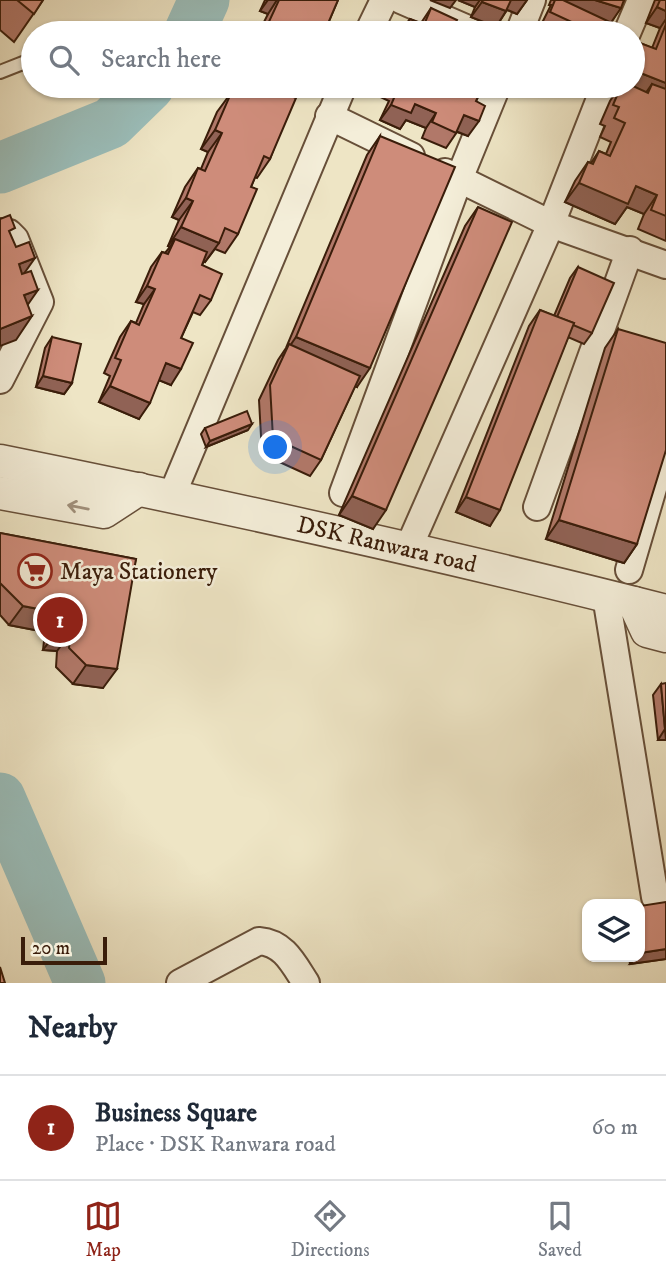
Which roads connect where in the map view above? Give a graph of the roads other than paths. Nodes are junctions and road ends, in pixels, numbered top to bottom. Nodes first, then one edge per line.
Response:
1 (384, 0) edge
2 (401, 0) edge
3 (533, 0) edge
4 (640, 0) edge
5 (374, 21) edge
6 (449, 21) edge
7 (524, 21) edge
8 (632, 21) edge
9 (21, 64) edge
10 (0, 72) edge
11 (337, 98) edge
12 (492, 98) edge
13 (600, 98) edge
14 (329, 116) junction
15 (459, 179) junction
16 (551, 224) junction
17 (0, 232) edge
18 (630, 250) junction
19 (666, 265) edge
20 (0, 380) edge
21 (666, 444) edge
22 (0, 461) edge
23 (139, 489) junction
24 (0, 493) edge
25 (343, 493) dead end
26 (172, 495) junction
27 (537, 507) dead end
28 (408, 549) junction
29 (629, 570) dead end
30 (620, 600) junction
31 (666, 611) edge
32 (666, 636) edge
33 (655, 897) dead end
34 (180, 983) edge
35 (306, 983) edge

1 - 5 street
2 - 6 street
3 - 7 street
4 - 8 street
9 - 10 lane
11 - 14 street
12 - 15 street
13 - 16 street
14 - 15 street
14 - 26 street
15 - 16 street
15 - 25 street
16 - 18 street
16 - 28 street
17 - 20 street
18 - 19 street
18 - 27 street
21 - 29 street
22 - 23 street, DSK Ranwara road
23 -> 24 street
23 - 26 street, DSK Ranwara road
26 - 28 street, DSK Ranwara road
28 - 30 street, DSK Ranwara road
30 - 31 street, DSK Ranwara road
30 - 32 street
30 - 33 street
34 - 35 street

